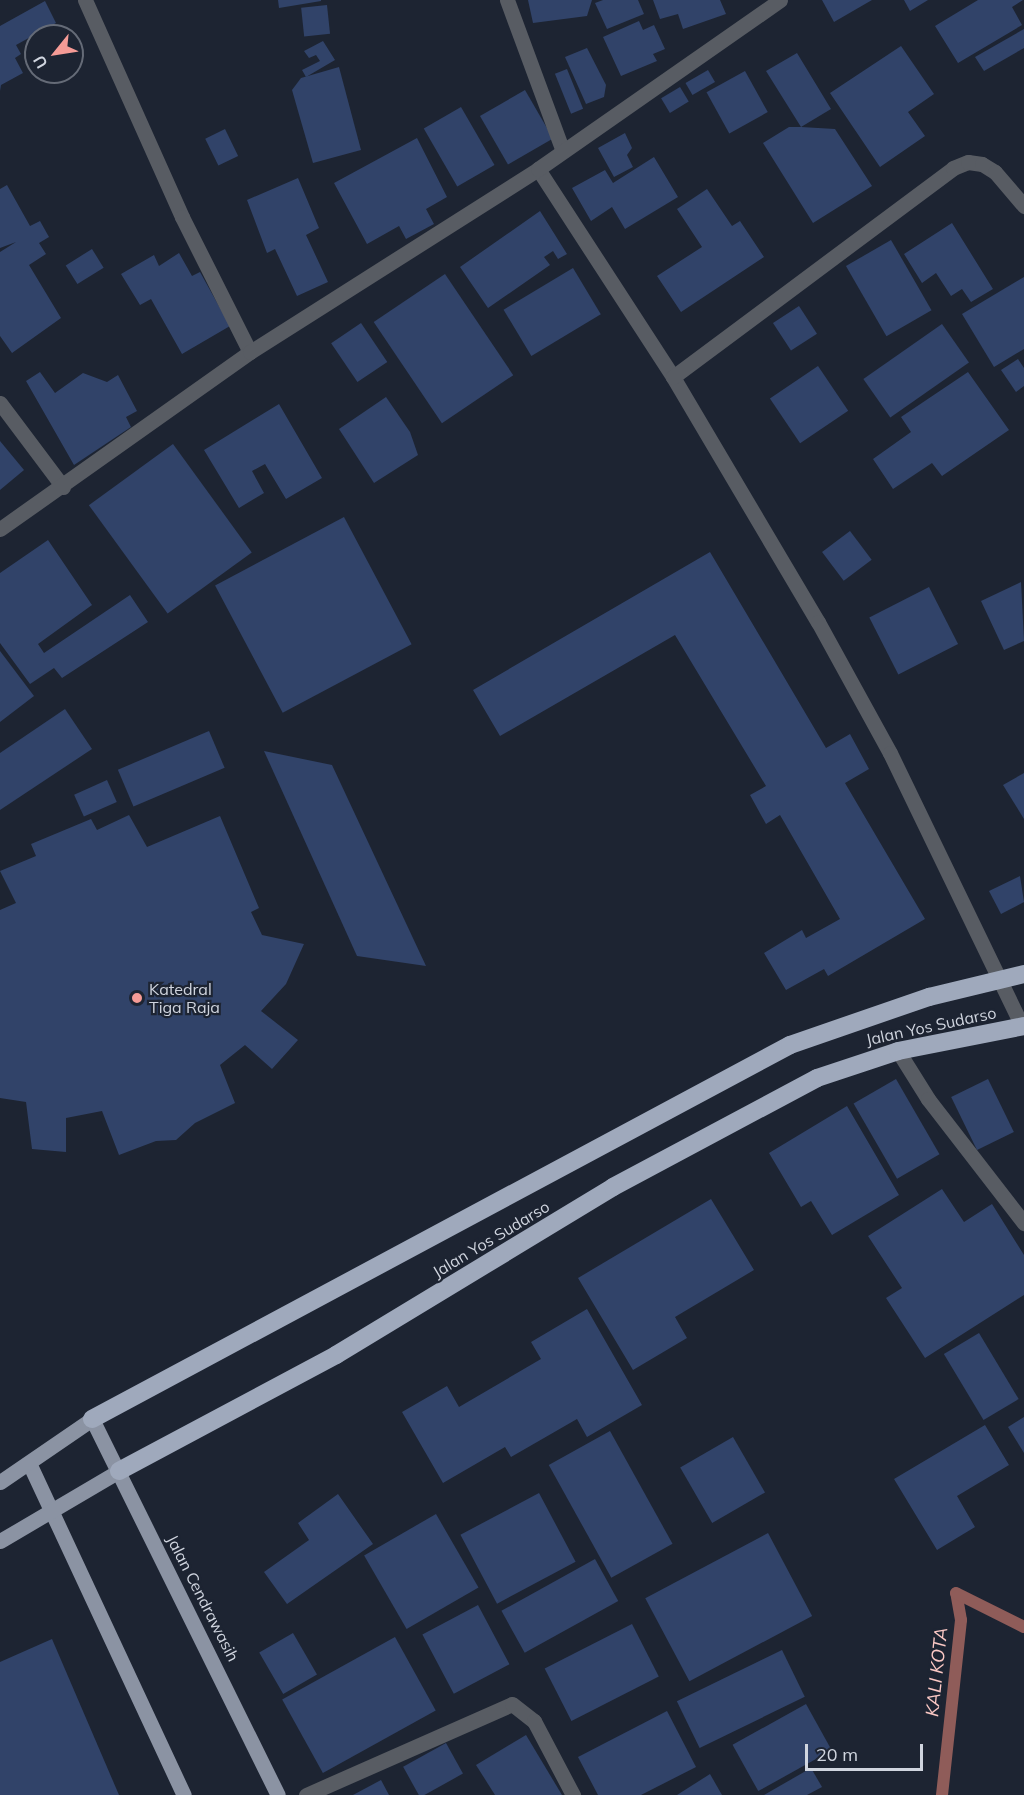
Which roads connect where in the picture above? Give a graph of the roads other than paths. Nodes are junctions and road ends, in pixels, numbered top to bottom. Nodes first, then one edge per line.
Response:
1 (85, 0) edge
2 (507, 0) edge
3 (780, 0) edge
4 (563, 151) junction
5 (538, 169) junction
6 (1024, 206) edge
7 (250, 352) junction
8 (673, 377) junction
9 (0, 403) edge
10 (63, 487) junction
11 (0, 529) edge
12 (1024, 974) edge
13 (1001, 978) junction
14 (1023, 1026) edge
15 (898, 1051) junction
16 (1024, 1223) edge
17 (92, 1419) junction
18 (29, 1463) junction
19 (119, 1471) junction
20 (0, 1482) edge
21 (49, 1512) junction
22 (0, 1541) edge
23 (184, 1795) edge
24 (278, 1795) edge
25 (306, 1795) edge
26 (573, 1795) edge

1 - 7 street
2 - 4 street
3 - 4 street
4 - 5 street
5 - 7 street
5 - 8 street
6 - 8 street
7 - 10 street
8 - 13 street
9 - 10 street
10 - 11 street
12 - 13 highway, Jalan Yos Sudarso
13 - 14 street
13 - 17 highway, Jalan Yos Sudarso
14 - 15 highway, Jalan Yos Sudarso
15 - 16 street
15 - 19 highway, Jalan Yos Sudarso
17 - 18 main road, Jalan Yos Sudarso
17 - 19 main road, Jalan Cendrawasih
18 - 20 main road, Jalan Yos Sudarso
18 - 21 main road
19 - 21 main road, Jalan Yos Sudarso
19 - 24 main road, Jalan Cendrawasih
21 - 22 main road, Jalan Yos Sudarso
21 - 23 main road
25 - 26 street

